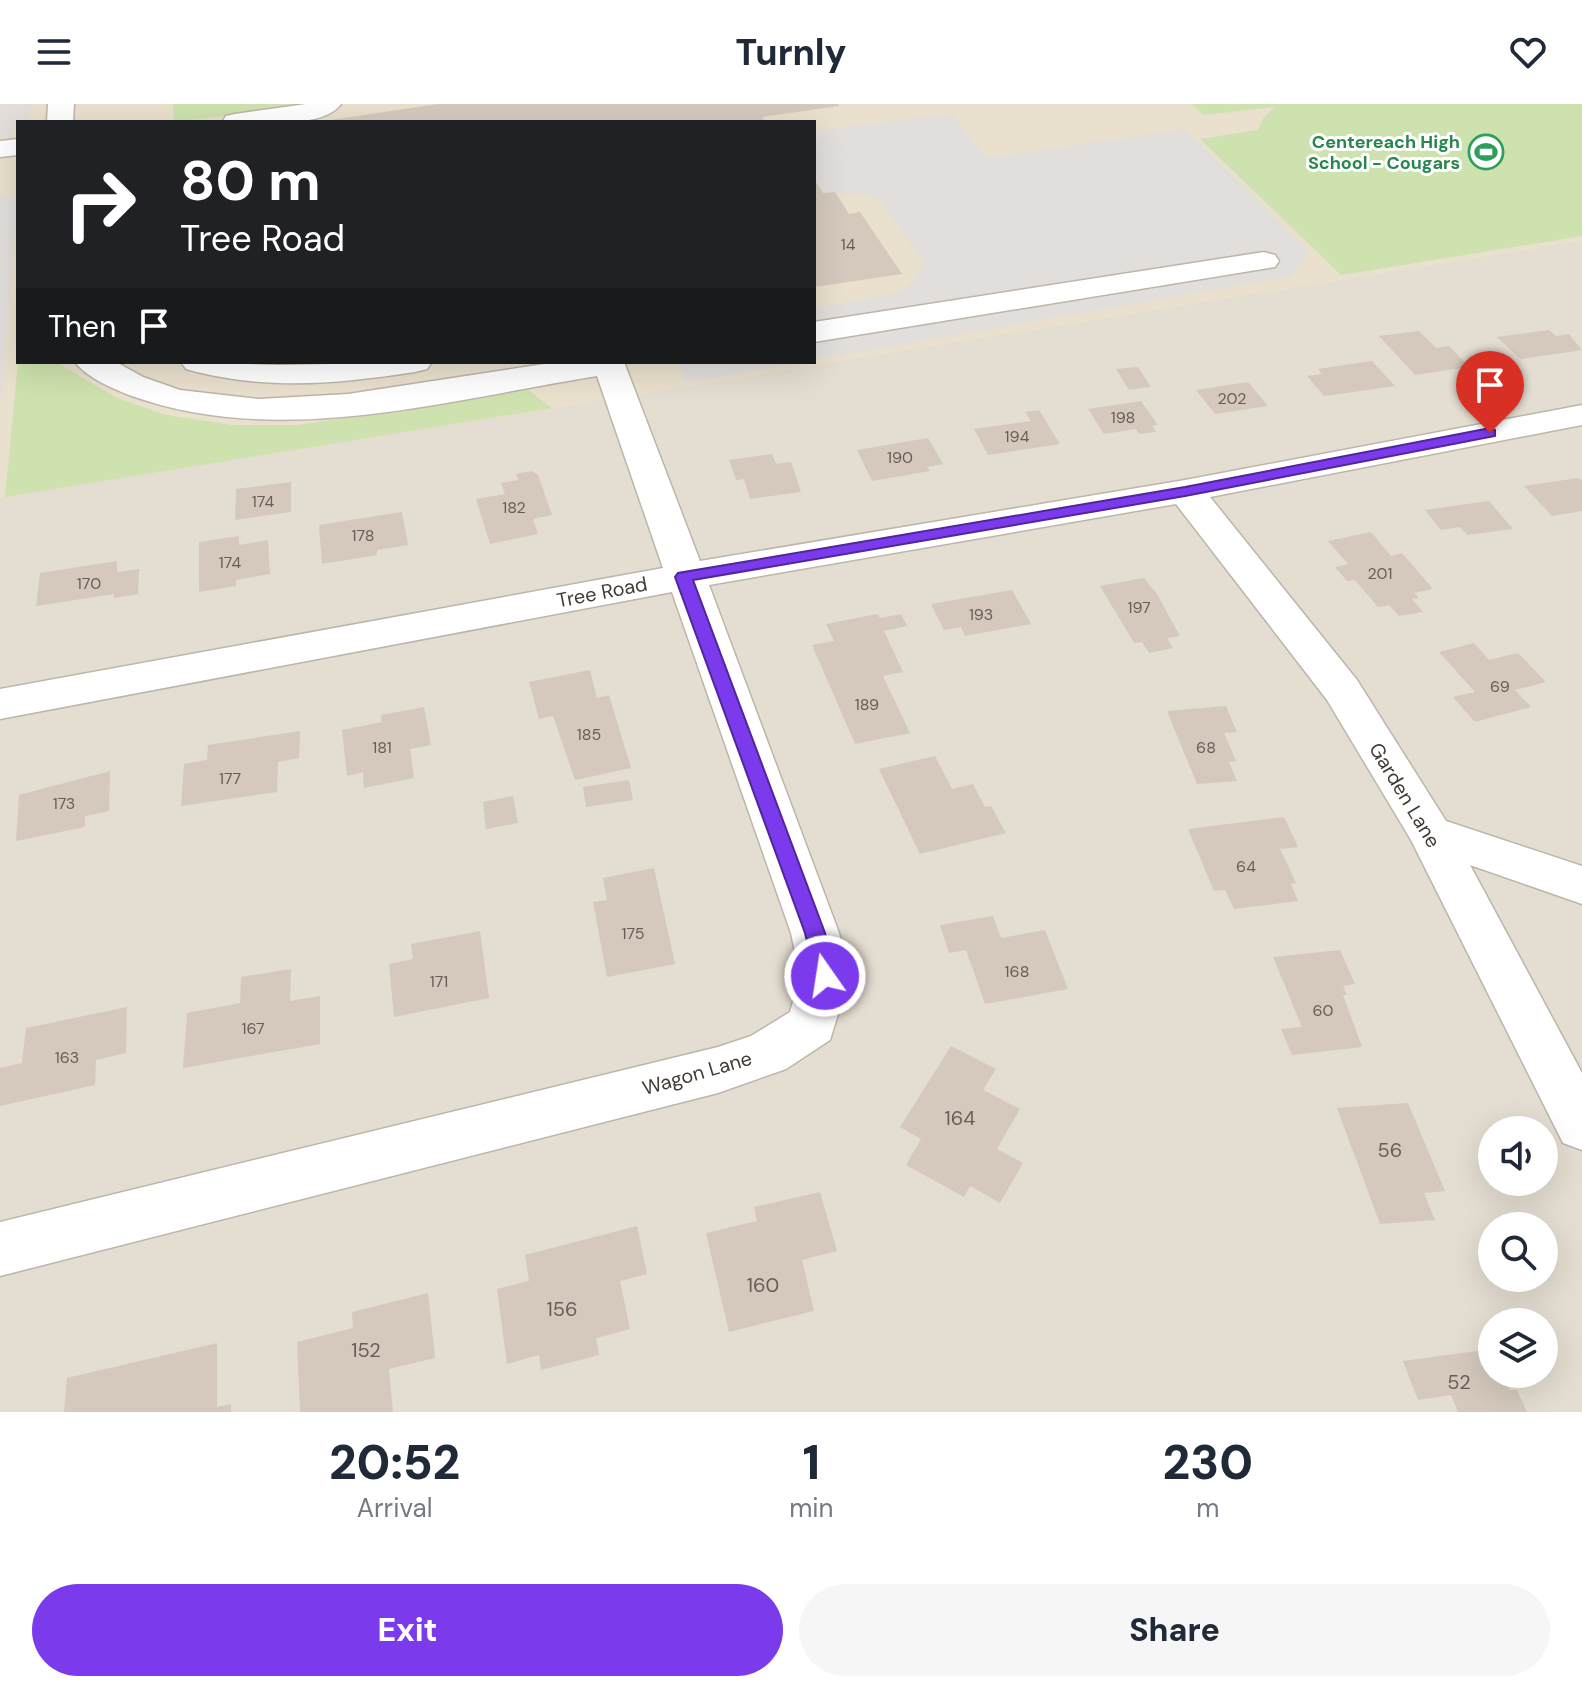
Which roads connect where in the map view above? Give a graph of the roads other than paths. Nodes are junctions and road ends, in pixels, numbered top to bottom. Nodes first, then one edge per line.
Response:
1 (328, 104) edge
2 (251, 120) edge
3 (1264, 261) dead end
4 (816, 332) edge
5 (96, 364) edge
6 (207, 364) edge
7 (402, 364) edge
8 (493, 364) edge
9 (609, 364) edge
10 (615, 364) edge
11 (538, 375) junction
12 (1582, 415) edge
13 (1185, 491) junction
14 (683, 577) junction
15 (0, 704) edge
16 (1430, 833) junction
17 (1582, 885) edge
18 (1582, 1126) edge
19 (0, 1249) edge

1 - 2 street
3 - 4 street
5 - 11 street
6 - 7 street
8 - 11 street
9 - 11 street
10 - 14 street, Wagon Lane
12 - 13 street, Tree Road
13 - 14 street, Tree Road
13 - 16 street, Garden Lane
14 - 15 street, Tree Road
14 - 19 street, Wagon Lane
16 - 17 street
16 - 18 street, Garden Lane

